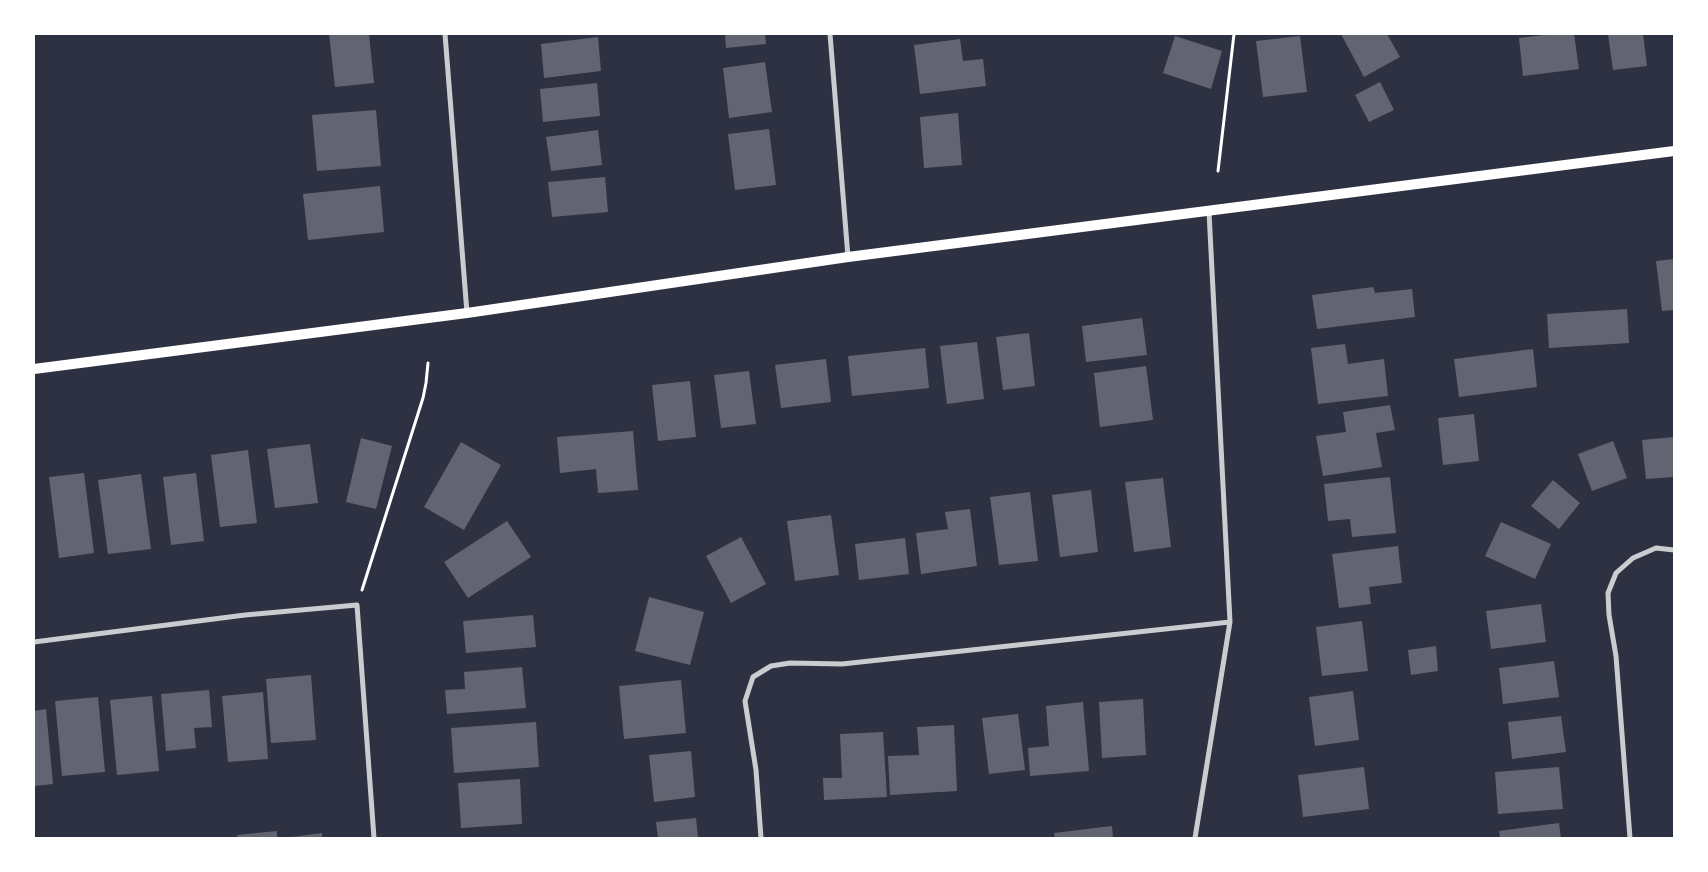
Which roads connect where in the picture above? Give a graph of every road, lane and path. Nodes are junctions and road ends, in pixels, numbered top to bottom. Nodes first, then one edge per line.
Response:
1 (445, 34) edge
2 (830, 34) edge
3 (1234, 34) edge
4 (1674, 151) edge
5 (1218, 171) dead end
6 (1208, 212) junction
7 (848, 257) junction
8 (467, 313) junction
9 (428, 363) dead end
10 (34, 369) edge
11 (1674, 550) edge
12 (357, 606) junction
13 (1230, 622) junction
14 (34, 642) edge
15 (374, 838) edge
16 (761, 838) edge
17 (1195, 838) edge
18 (1630, 838) edge

1 - 8 street
2 - 7 street
3 - 5 path
4 - 6 main road
6 - 7 main road
6 - 13 street
7 - 8 main road
8 - 10 main road
9 - 12 path
11 - 18 street
12 - 14 street
12 - 15 street
13 - 16 street
13 - 17 street

